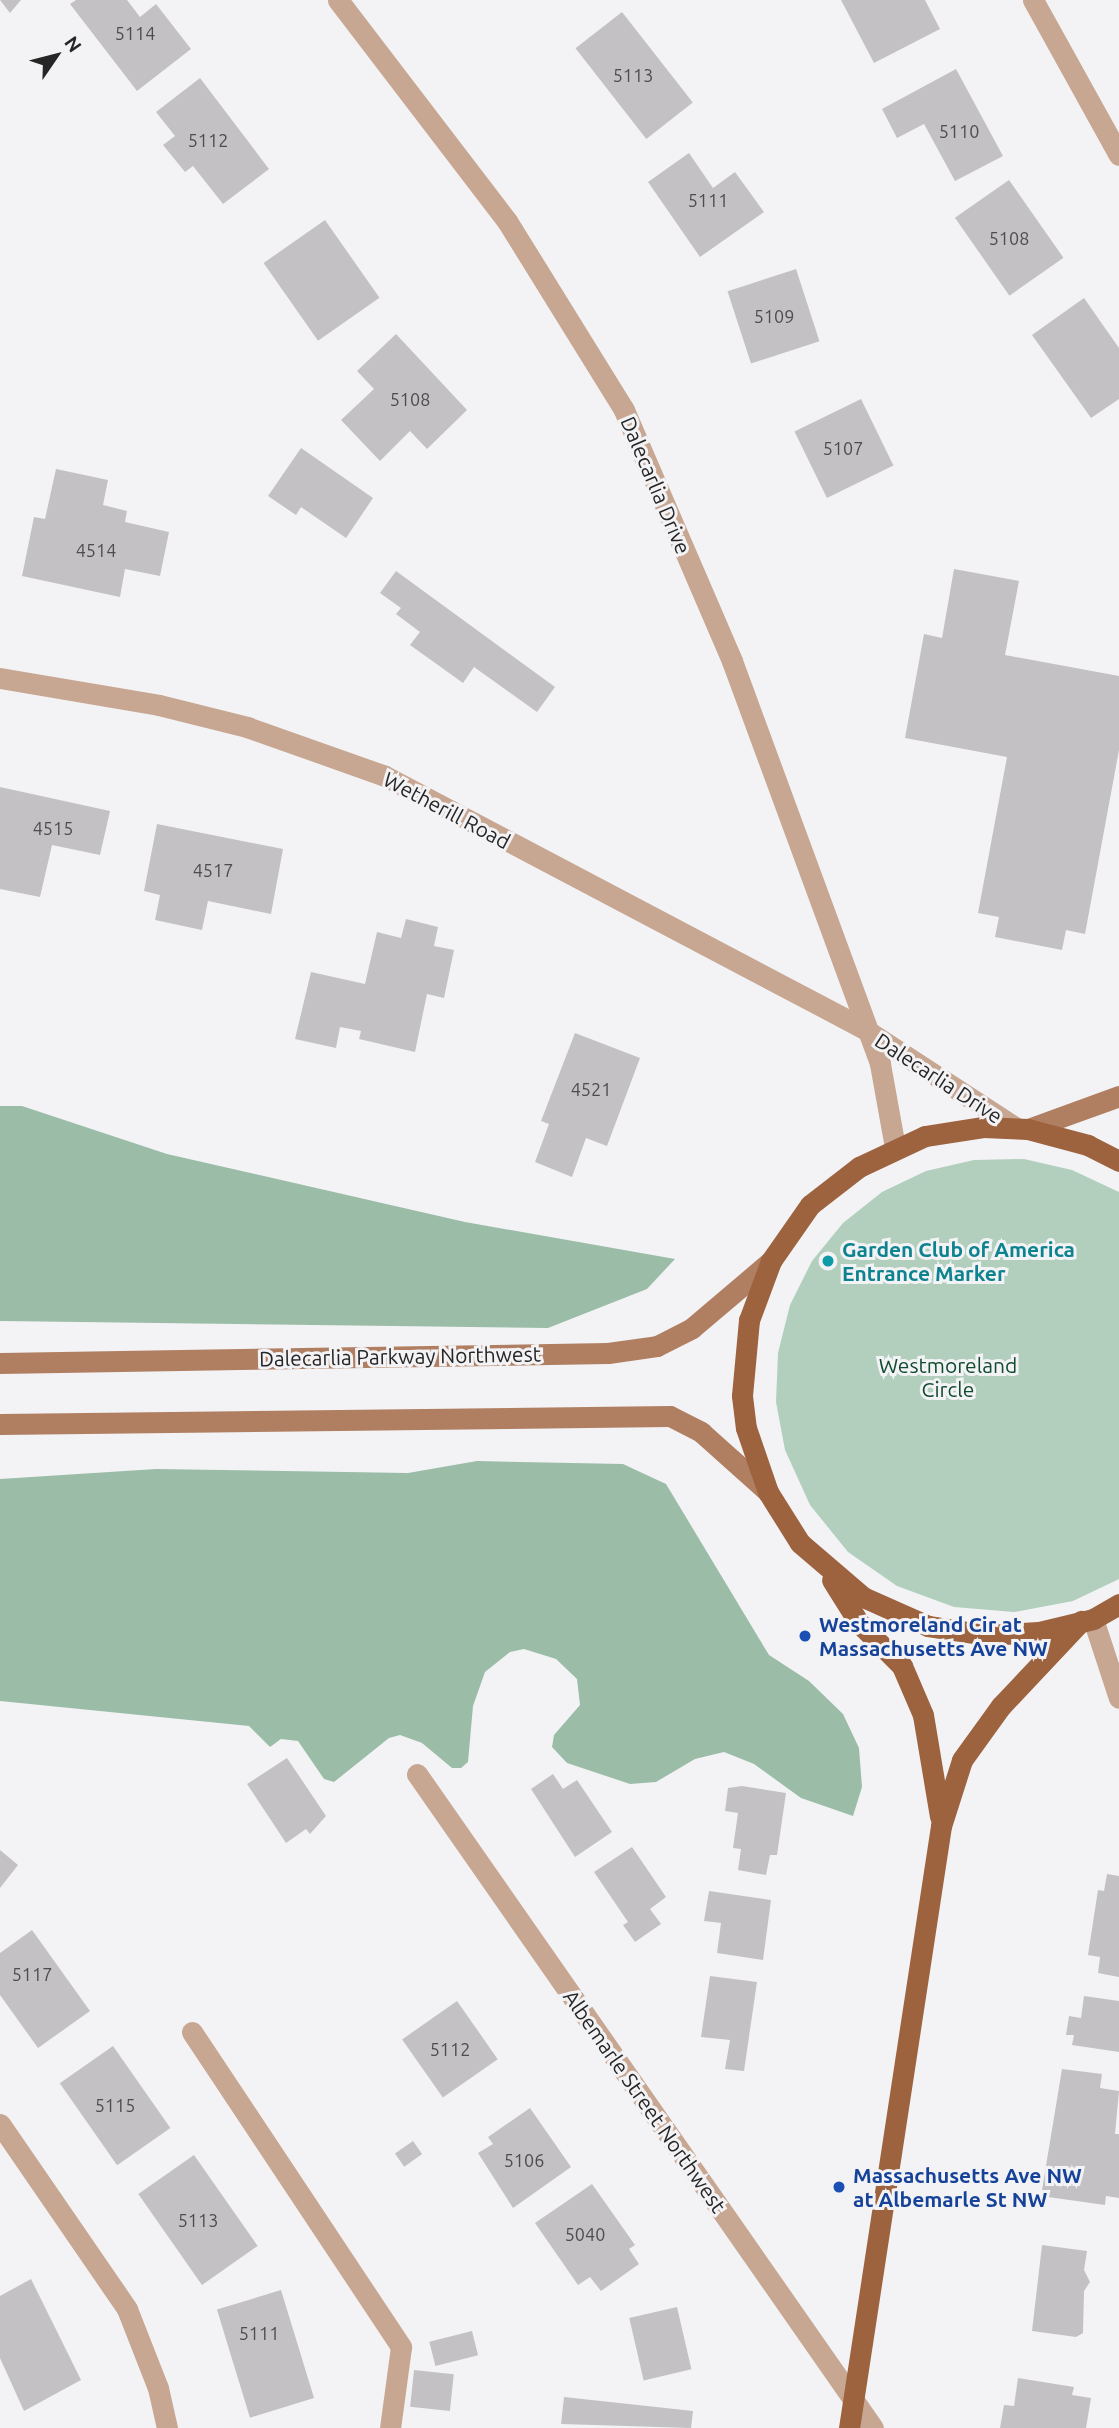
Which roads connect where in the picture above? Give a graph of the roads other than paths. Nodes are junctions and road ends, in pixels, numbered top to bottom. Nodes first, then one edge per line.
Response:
1 (338, 0) edge
2 (1033, 0) edge
3 (1119, 155) edge
4 (0, 678) edge
5 (863, 1028) junction
6 (1119, 1096) edge
7 (1022, 1128) junction
8 (895, 1147) junction
9 (1119, 1161) edge
10 (772, 1261) junction
11 (0, 1363) edge
12 (0, 1424) edge
13 (768, 1492) junction
14 (825, 1569) junction
15 (1119, 1604) edge
16 (1087, 1620) junction
17 (1119, 1698) edge
18 (417, 1774) dead end
19 (941, 1826) junction
20 (192, 2032) dead end
21 (0, 2124) edge
22 (852, 2398) junction
23 (167, 2428) edge
24 (390, 2428) edge
25 (849, 2428) edge
26 (873, 2428) edge

1 - 5 street, Dalecarlia Drive
2 - 3 street
4 - 5 street, Wetherill Road
5 - 7 street, Dalecarlia Drive
5 - 8 street, Dalecarlia Drive
6 - 7 main road
7 - 8 main road
7 - 9 main road
8 - 10 main road
10 - 11 main road, Dalecarlia Parkway Northwest
10 - 13 main road
12 - 13 main road
13 - 14 main road
14 - 16 main road
14 - 19 main road
15 - 16 main road
16 - 17 street
16 - 19 main road
18 - 22 street, Albemarle Street Northwest
19 - 22 main road
20 - 24 street
21 - 23 street
22 - 25 main road
22 - 26 street, Albemarle Street Northwest

